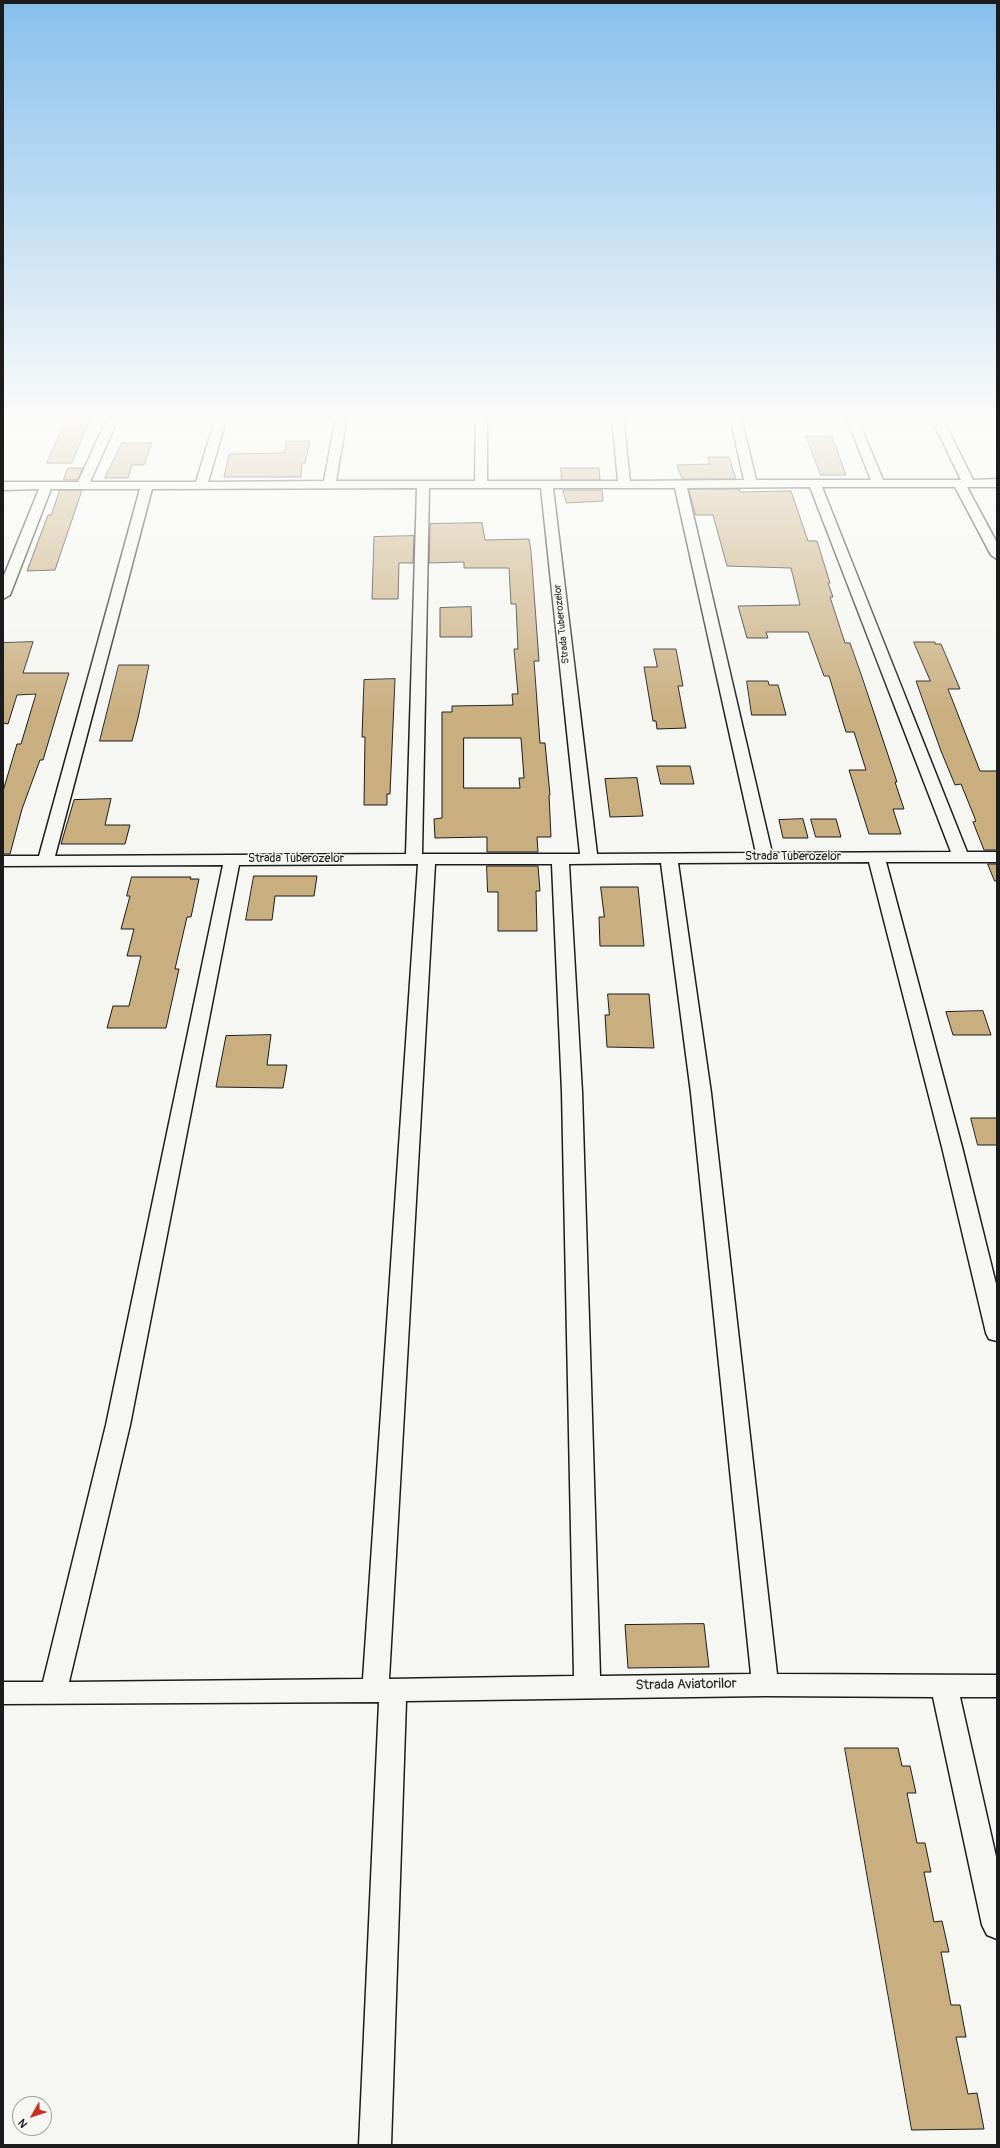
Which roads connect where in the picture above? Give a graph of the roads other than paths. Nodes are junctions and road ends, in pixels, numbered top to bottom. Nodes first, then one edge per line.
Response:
1 (34, 517) edge
2 (139, 517) edge
3 (423, 517) edge
4 (551, 517) edge
5 (688, 517) edge
6 (828, 517) edge
7 (980, 517) edge
8 (997, 555) edge
9 (3, 595) edge
10 (765, 857) junction
11 (876, 857) junction
12 (960, 857) junction
13 (997, 857) edge
14 (560, 858) junction
15 (589, 858) junction
16 (669, 858) junction
17 (421, 859) junction
18 (46, 860) junction
19 (232, 860) junction
20 (3, 861) edge
21 (997, 1333) edge
22 (765, 1685) junction
23 (587, 1686) junction
24 (944, 1686) junction
25 (997, 1686) edge
26 (384, 1690) junction
27 (54, 1691) junction
28 (3, 1693) edge
29 (997, 1926) edge
30 (375, 2145) edge

1 - 9 street
2 - 18 street
3 - 17 street
4 - 15 street, Strada Tuberozelor
5 - 10 street
6 - 12 street
7 - 8 street
10 - 11 street, Strada Tuberozelor
10 - 16 street, Strada Tuberozelor
11 - 12 street, Strada Tuberozelor
11 - 21 street
12 - 13 street, Strada Tuberozelor
14 - 15 street, Strada Tuberozelor
14 - 17 street, Strada Tuberozelor
14 - 23 street
15 - 16 street, Strada Tuberozelor
16 - 22 street
17 - 19 street, Strada Tuberozelor
17 - 26 street
18 - 19 street, Strada Tuberozelor
18 - 20 street, Strada Tuberozelor
19 - 27 street
22 - 23 street, Strada Aviatorilor
22 - 24 street, Strada Aviatorilor
23 - 26 street, Strada Aviatorilor
24 - 25 street, Strada Aviatorilor
24 - 29 street
26 - 27 street, Strada Aviatorilor
26 - 30 street
27 - 28 street, Strada Aviatorilor

